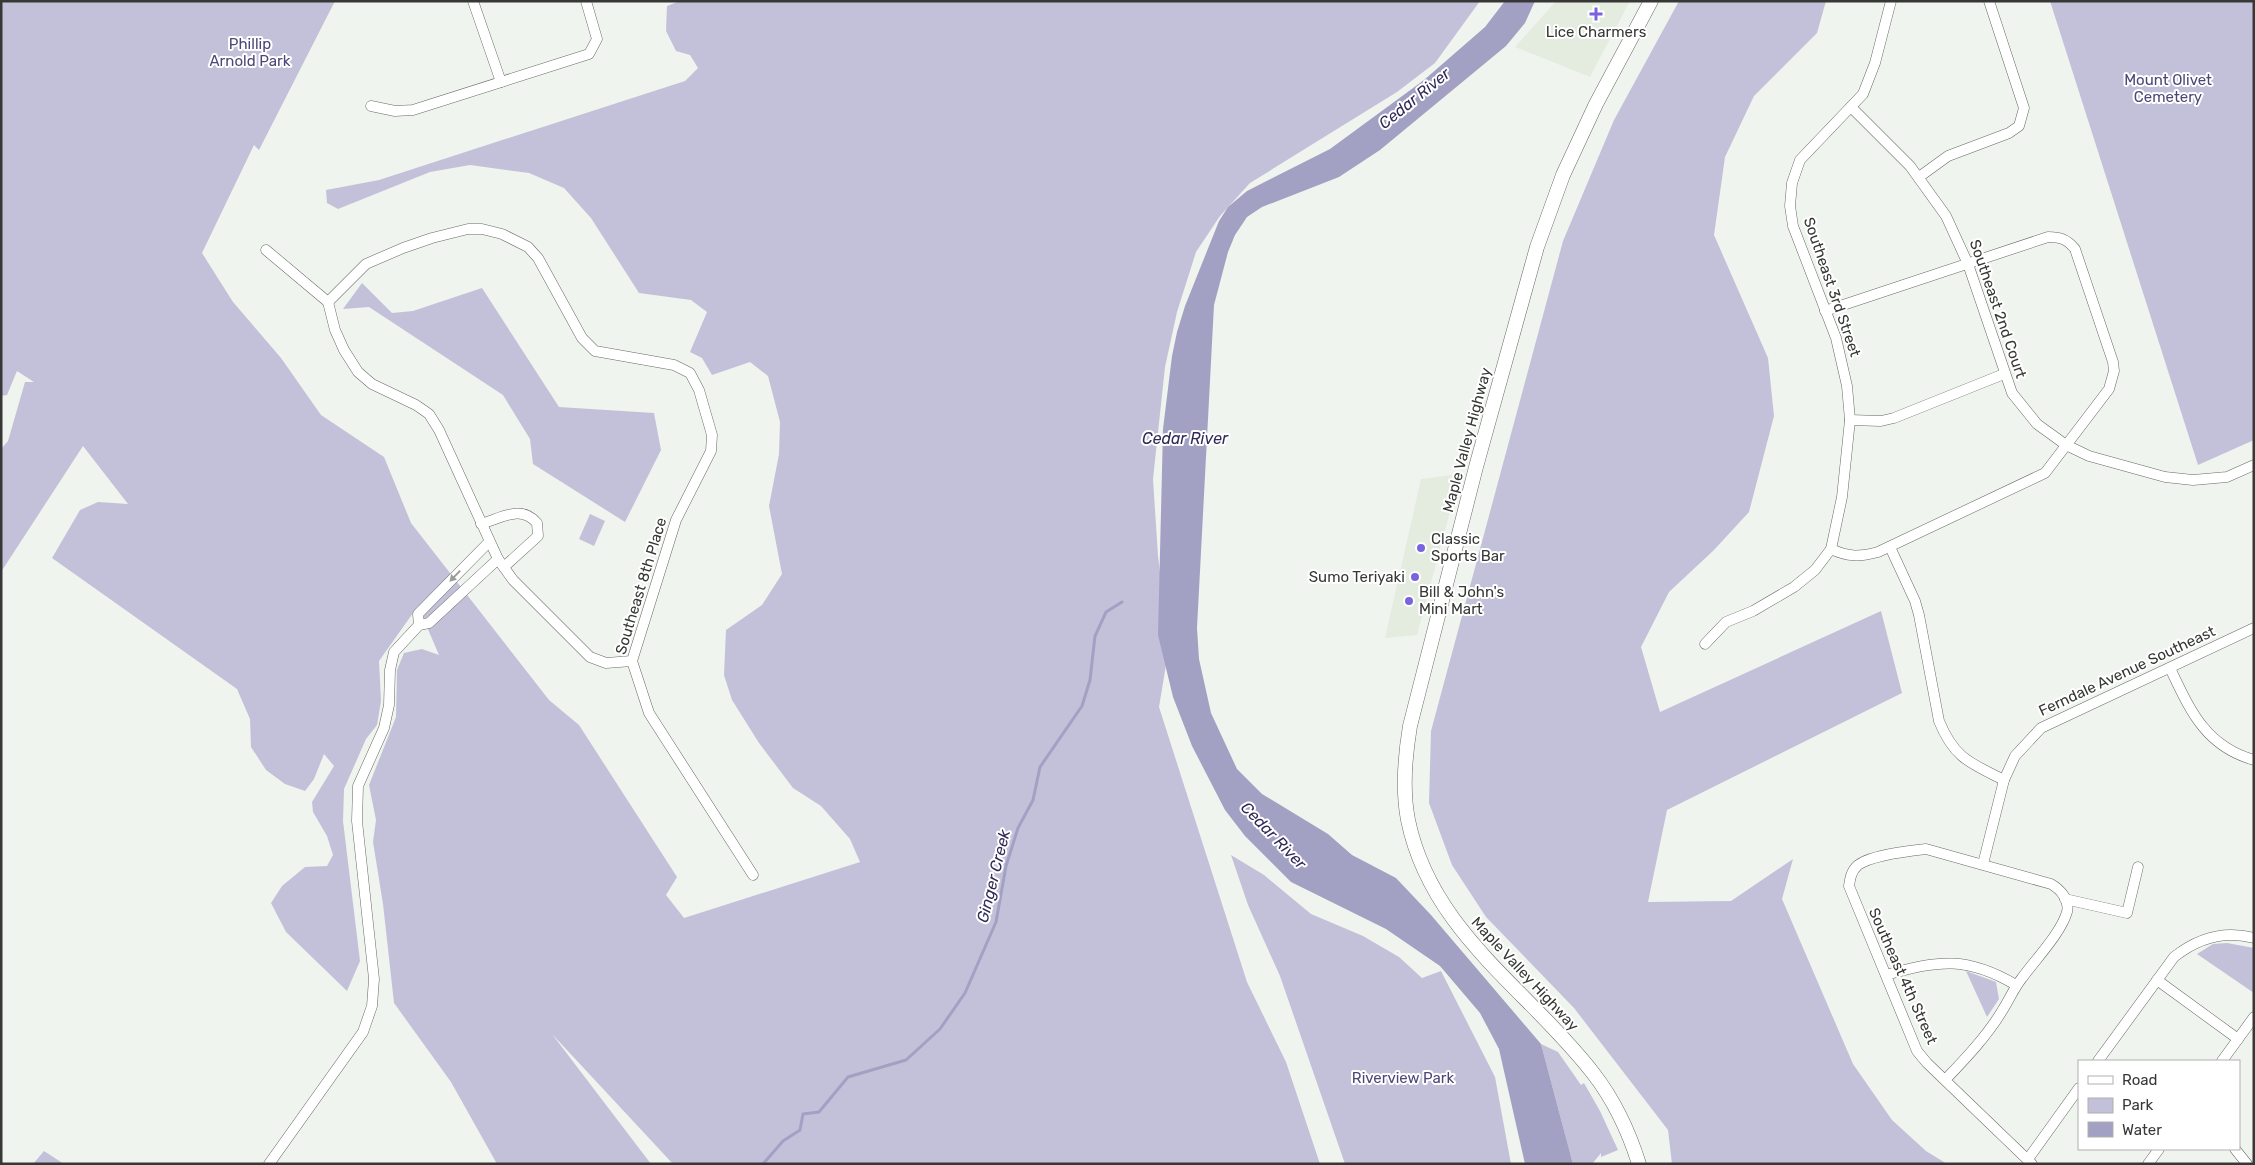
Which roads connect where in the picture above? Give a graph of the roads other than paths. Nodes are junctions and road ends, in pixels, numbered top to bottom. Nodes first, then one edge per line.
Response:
1 (473, 1) edge
2 (586, 1) edge
3 (1651, 1) edge
4 (1891, 1) edge
5 (1989, 1) edge
6 (501, 82) junction
7 (371, 106) dead end
8 (1852, 108) junction
9 (1919, 177) junction
10 (266, 250) dead end
11 (1968, 264) junction
12 (328, 302) junction
13 (1825, 312) junction
14 (2004, 374) junction
15 (1850, 420) junction
16 (2066, 445) junction
17 (2254, 465) edge
18 (481, 524) junction
19 (490, 542) junction
20 (1890, 547) junction
21 (1831, 549) junction
22 (501, 563) junction
23 (419, 625) junction
24 (2254, 628) edge
25 (1705, 644) dead end
26 (632, 661) junction
27 (2170, 668) junction
28 (2254, 760) edge
29 (2004, 780) junction
30 (1983, 864) junction
31 (2138, 867) dead end
32 (753, 875) dead end
33 (2065, 899) junction
34 (2254, 938) edge
35 (1886, 975) junction
36 (2157, 980) junction
37 (2016, 985) junction
38 (2254, 1017) edge
39 (2238, 1039) junction
40 (2099, 1060) edge
41 (2223, 1060) edge
42 (1946, 1079) junction
43 (2078, 1089) edge
44 (2158, 1150) edge
45 (2236, 1150) edge
46 (2030, 1161) edge
47 (269, 1164) edge
48 (1639, 1164) edge
49 (2148, 1164) edge
50 (2247, 1164) edge

1 - 6 street
2 - 6 street
3 - 48 main road, Maple Valley Highway
4 - 8 street, Southeast 3rd Street
5 - 9 street
6 - 7 street
8 - 9 street, Southeast 2nd Court
8 - 13 street, Southeast 3rd Street
9 - 11 street, Southeast 2nd Court
10 - 12 street
11 - 13 street
11 - 14 street, Southeast 2nd Court
11 - 16 street
12 - 18 street
12 - 26 street, Southeast 8th Place
13 - 15 street, Southeast 3rd Street
14 - 15 street
14 - 16 street, Southeast 2nd Court
15 - 21 street, Southeast 3rd Street
16 - 17 street, Southeast 2nd Court
16 - 20 street
18 - 19 street
18 - 22 street
19 - 22 street
19 -> 23 street
20 - 21 street
20 - 29 street
21 - 25 street
22 - 23 street
22 - 26 street
23 - 47 street
24 - 27 street, Ferndale Avenue Southeast
26 - 32 street, Southeast 8th Place
27 - 28 street
27 - 29 street, Ferndale Avenue Southeast
29 - 30 street, Ferndale Avenue Southeast
30 - 33 street
30 - 35 street, Southeast 4th Street
31 - 33 street
33 - 37 street
34 - 36 street
35 - 37 street
35 - 42 street, Southeast 4th Street
36 - 39 street
36 - 40 street
37 - 42 street
38 - 39 street
39 - 41 street
42 - 46 street, Southeast 4th Street
43 - 46 street
44 - 49 street
45 - 50 street

